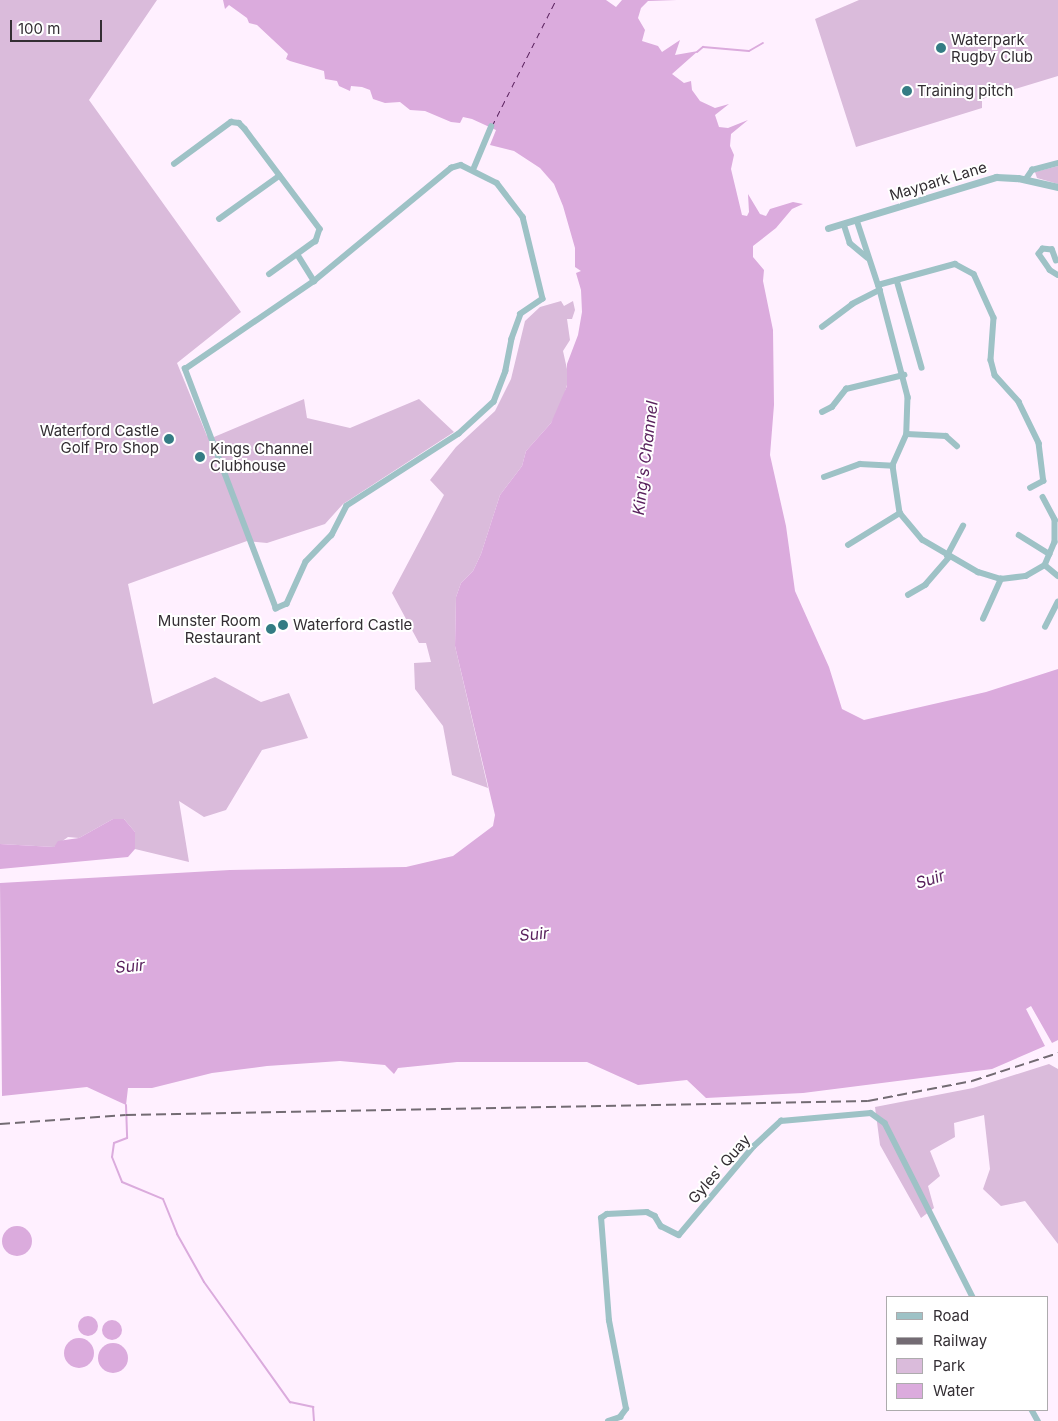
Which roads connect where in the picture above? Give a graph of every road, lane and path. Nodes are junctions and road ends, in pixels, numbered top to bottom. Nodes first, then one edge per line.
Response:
1 (491, 127) dead end
2 (1058, 163) edge
3 (174, 164) dead end
4 (473, 170) junction
5 (279, 176) junction
6 (1026, 179) junction
7 (1058, 187) edge
8 (219, 219) dead end
9 (856, 220) junction
10 (844, 224) junction
11 (828, 228) dead end
12 (298, 255) junction
13 (868, 258) junction
14 (1056, 261) dead end
15 (270, 274) dead end
16 (1058, 275) edge
17 (314, 280) junction
18 (898, 280) junction
19 (879, 287) junction
20 (822, 327) dead end
21 (922, 368) dead end
22 (904, 375) junction
23 (822, 412) dead end
24 (907, 434) junction
25 (956, 446) dead end
26 (893, 466) junction
27 (824, 478) dead end
28 (1031, 488) dead end
29 (1043, 497) dead end
30 (900, 513) junction
31 (963, 526) dead end
32 (1019, 535) dead end
33 (848, 545) dead end
34 (1049, 554) junction
35 (948, 556) junction
36 (1045, 565) junction
37 (1058, 576) edge
38 (1001, 580) junction
39 (908, 595) dead end
40 (1058, 602) edge
41 (983, 619) dead end
42 (1045, 627) dead end
43 (972, 1296) edge
44 (608, 1421) edge

1 - 4 street
2 - 6 street
3 - 5 street
4 - 17 street
4 - 17 street
5 - 8 street
5 - 12 street
6 - 7 street, Maypark Lane
6 - 9 street, Maypark Lane
9 - 10 street, Maypark Lane
9 - 13 street
10 - 11 street, Maypark Lane
10 - 13 street
12 - 15 street
12 - 17 street
13 - 19 street
14 - 16 street
18 - 19 street
18 - 21 street
18 - 28 street
19 - 20 street
19 - 22 street
22 - 23 street
22 - 24 street
24 - 25 street
24 - 26 street
26 - 27 street
26 - 30 street
29 - 34 street
30 - 33 street
30 - 35 street
31 - 35 street
32 - 34 street
34 - 36 street
35 - 38 street
35 - 39 street
36 - 37 street
36 - 38 street
38 - 41 street
40 - 42 street
43 - 44 street, Gyles' Quay

